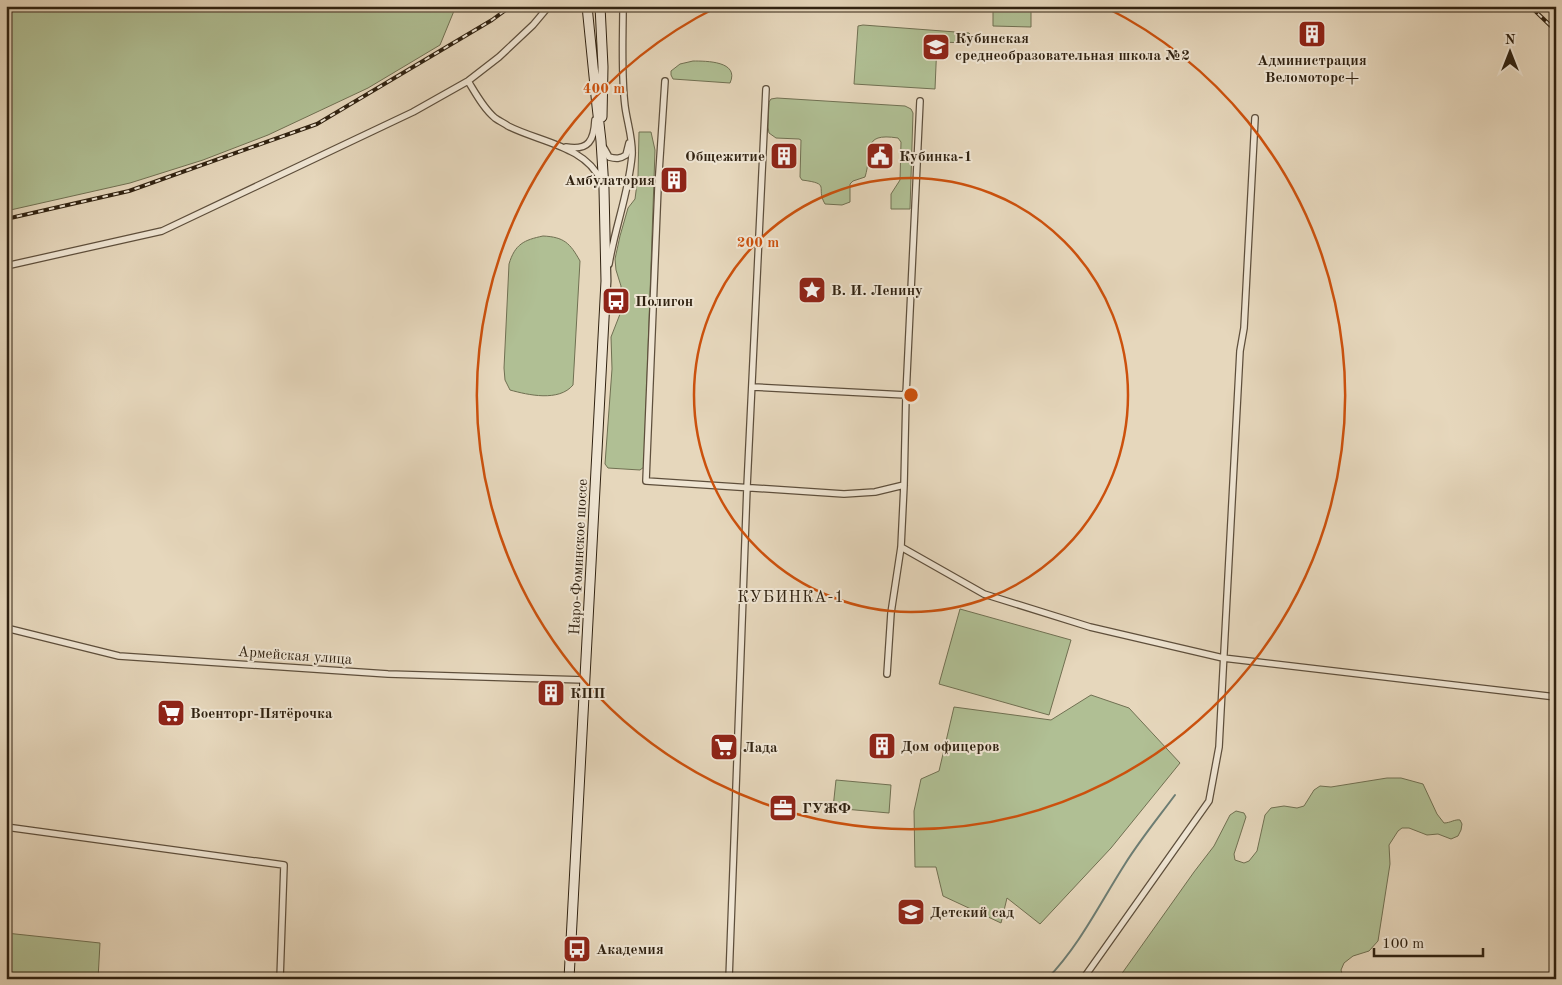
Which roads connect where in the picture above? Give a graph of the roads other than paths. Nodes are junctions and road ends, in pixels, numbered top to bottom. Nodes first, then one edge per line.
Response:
1 (549, 6) edge
2 (587, 6) edge
3 (600, 6) edge
4 (623, 6) edge
5 (468, 81) junction
6 (665, 81) dead end
7 (766, 88) dead end
8 (920, 101) dead end
9 (596, 106) junction
10 (1255, 118) dead end
11 (630, 136) junction
12 (601, 139) junction
13 (560, 146) junction
14 (604, 188) junction
15 (6, 266) edge
16 (606, 280) junction
17 (753, 387) junction
18 (906, 395) junction
19 (904, 485) junction
20 (748, 487) junction
21 (901, 547) junction
22 (6, 628) edge
23 (1223, 658) junction
24 (886, 674) dead end
25 (585, 680) junction
26 (1556, 697) edge
27 (6, 828) edge
28 (280, 979) edge
29 (569, 979) edge
30 (729, 979) edge
31 (1084, 979) edge

1 - 5 street
2 - 9 main road, Наро-Фоминское шоссе
3 - 12 main road, Наро-Фоминское шоссе
4 - 11 street
5 - 13 street
5 - 15 street
6 - 20 street
7 - 17 street
8 - 18 street
9 - 12 main road, Наро-Фоминское шоссе
9 - 13 street
10 - 23 street
11 - 12 street
11 - 16 street
12 - 14 main road, Наро-Фоминское шоссе
13 - 14 street
14 - 16 main road, Наро-Фоминское шоссе
16 - 25 main road, Наро-Фоминское шоссе
17 - 18 street
17 - 20 street
18 - 19 street
19 - 20 street
19 - 21 street
20 - 30 street
21 - 23 street
21 - 24 street
22 - 25 street, Армейская улица
23 - 26 street
23 - 31 street
25 - 29 main road, Наро-Фоминское шоссе
27 - 28 street

